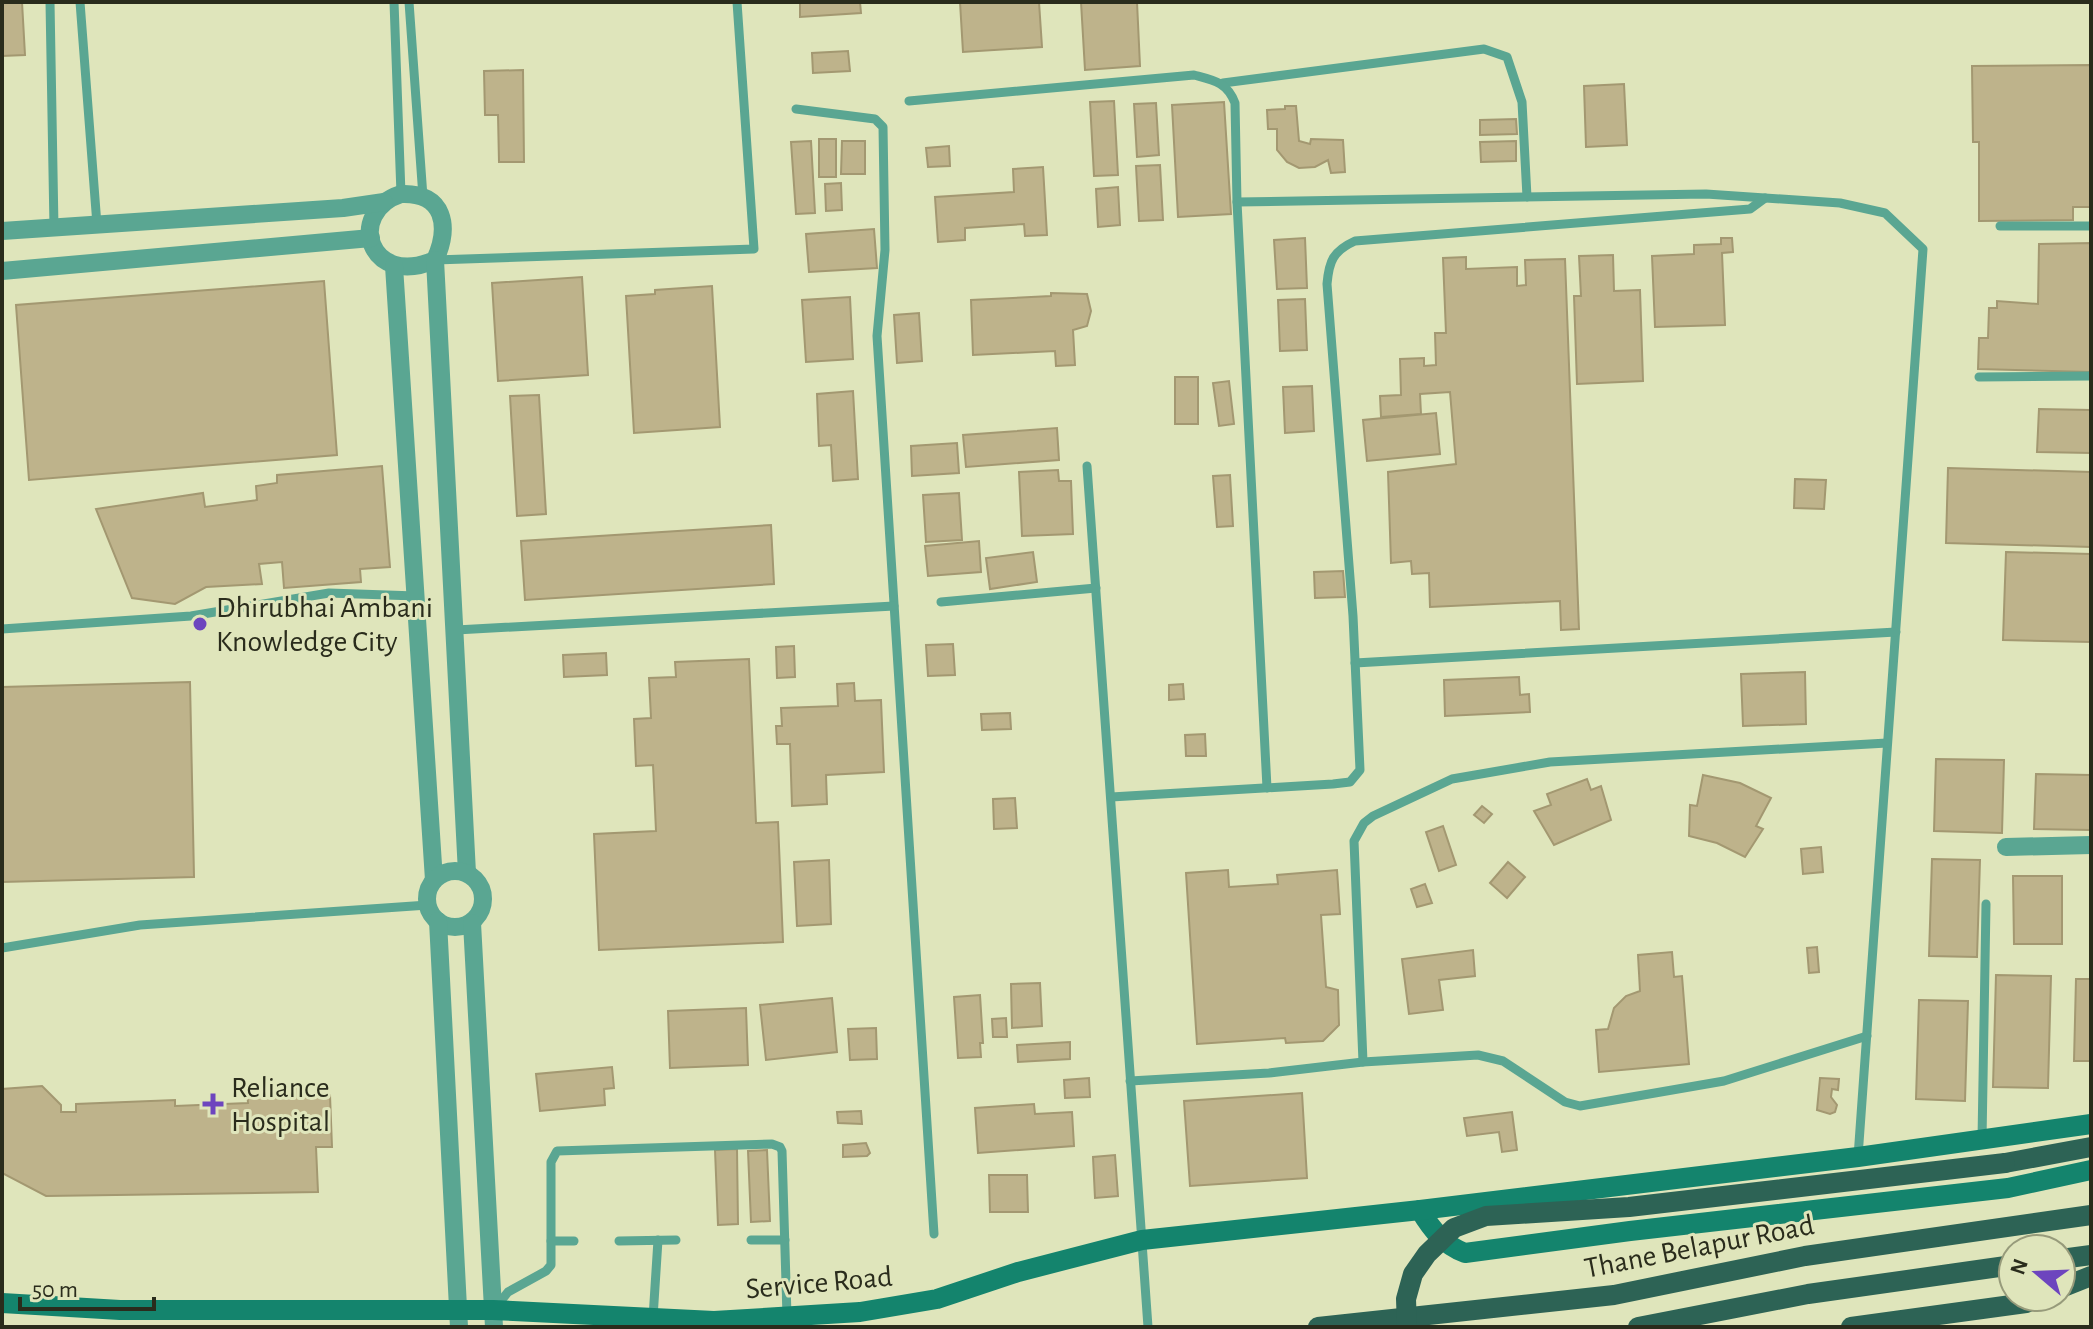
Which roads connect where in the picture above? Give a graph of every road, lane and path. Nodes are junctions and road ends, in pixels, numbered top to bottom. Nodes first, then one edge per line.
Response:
1 (50, 2) edge
2 (80, 2) edge
3 (394, 2) edge
4 (409, 2) edge
5 (737, 2) edge
6 (1223, 83) junction
7 (909, 101) dead end
8 (796, 109) dead end
9 (423, 197) junction
10 (1527, 197) junction
11 (393, 198) junction
12 (1765, 198) junction
13 (1237, 202) junction
14 (97, 225) junction
15 (2000, 226) dead end
16 (2091, 226) edge
17 (54, 228) junction
18 (2, 231) edge
19 (371, 238) junction
20 (435, 260) junction
21 (394, 266) junction
22 (2, 271) edge
23 (2091, 376) edge
24 (1979, 377) dead end
25 (1087, 466) dead end
26 (1096, 588) junction
27 (416, 596) junction
28 (941, 602) dead end
29 (894, 606) junction
30 (2, 629) edge
31 (456, 630) junction
32 (1896, 632) junction
33 (1355, 663) junction
34 (1887, 743) junction
35 (1267, 788) junction
36 (1111, 797) junction
37 (2091, 845) edge
38 (2006, 847) dead end
39 (467, 873) junction
40 (434, 880) junction
41 (1986, 904) dead end
42 (433, 913) junction
43 (472, 923) junction
44 (2, 948) edge
45 (1867, 1036) junction
46 (1363, 1062) junction
47 (1130, 1081) junction
48 (2091, 1124) edge
49 (1982, 1140) junction
50 (2091, 1147) edge
51 (1858, 1157) junction
52 (2091, 1170) edge
53 (1420, 1210) junction
54 (2091, 1215) edge
55 (934, 1234) dead end
56 (658, 1240) junction
57 (676, 1240) dead end
58 (751, 1240) dead end
59 (785, 1240) junction
60 (1142, 1240) junction
61 (551, 1241) junction
62 (574, 1241) dead end
63 (619, 1241) dead end
64 (1997, 1267) edge
65 (2, 1303) edge
66 (1997, 1305) edge
67 (787, 1316) junction
68 (653, 1318) junction
69 (459, 1319) edge
70 (494, 1319) edge
71 (1148, 1327) edge
72 (1318, 1327) edge
73 (1407, 1327) edge
74 (1638, 1327) edge
75 (1851, 1327) edge

1 - 17 lane
2 - 14 lane
3 - 11 lane
4 - 9 lane
5 - 20 lane
6 - 7 lane
6 - 10 lane
6 - 13 lane
8 - 29 lane
9 - 11 street
9 - 20 street
10 - 12 lane
10 - 13 lane
11 - 14 street
11 - 19 street
12 - 32 lane
12 - 33 lane
13 - 35 lane
14 - 17 street
15 - 16 lane
17 - 18 street
19 - 21 street
19 - 22 street
20 - 21 street
20 - 31 street
21 - 27 street
23 - 24 lane
25 - 26 lane
26 - 28 lane
26 - 36 lane
27 - 30 lane
27 - 40 street
29 - 31 lane
29 - 55 lane
31 - 39 street
32 - 33 lane
32 - 34 lane
33 - 35 lane
34 - 45 lane
34 - 46 lane
35 - 36 lane
36 - 47 lane
37 - 38 street
39 - 40 street
39 - 43 street
40 - 42 street
41 - 49 lane
42 - 43 street
42 - 44 lane
42 - 69 street
43 - 70 street
45 - 46 lane
45 - 51 lane
46 - 47 lane
47 - 60 lane
48 - 49 street, Service Road
49 - 51 street, Service Road
50 - 73 main road, bridge
51 - 53 street, Service Road
52 - 53 street
53 - 60 street, Service Road
54 - 72 main road, Thane Belapur Road
56 - 57 lane
56 - 63 lane
56 - 68 lane
58 - 59 lane
59 - 61 lane
59 - 67 lane
60 - 67 street, Service Road
60 - 71 lane
61 - 62 lane
61 - 70 lane
64 - 74 main road
65 - 69 street, Service Road
66 - 75 main road
67 - 68 street, Service Road
68 - 70 street, Service Road
69 - 70 street, Service Road

